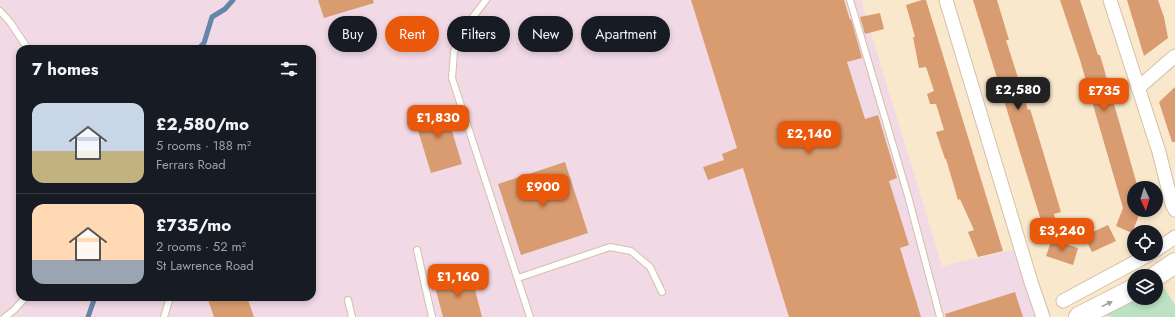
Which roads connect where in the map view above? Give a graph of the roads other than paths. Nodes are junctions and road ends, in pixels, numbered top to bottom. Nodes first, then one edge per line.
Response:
1 (486, 0) edge
2 (850, 0) edge
3 (946, 0) edge
4 (1110, 0) edge
5 (0, 11) edge
6 (25, 45) edge
7 (1175, 56) edge
8 (1138, 88) junction
9 (1175, 210) edge
10 (1175, 236) edge
11 (1163, 245) edge
12 (417, 250) dead end
13 (1137, 261) edge
14 (1175, 263) edge
15 (1163, 271) edge
16 (518, 278) junction
17 (662, 292) dead end
18 (1127, 293) edge
19 (348, 300) dead end
20 (22, 301) edge
21 (169, 301) edge
22 (1063, 301) dead end
23 (5, 317) edge
24 (164, 317) edge
25 (352, 317) edge
26 (432, 317) edge
27 (530, 317) edge
28 (940, 317) edge
29 (1043, 317) edge
30 (1079, 317) edge

1 - 16 lane
2 - 28 lane
3 - 29 street
4 - 8 street
5 - 6 lane
7 - 8 street
8 - 9 street
10 - 11 street
12 - 26 lane
13 - 22 street
14 - 15 main road
16 - 17 lane
16 - 27 lane
30 -> 18 main road
19 - 25 lane
20 - 23 lane
21 - 24 lane

